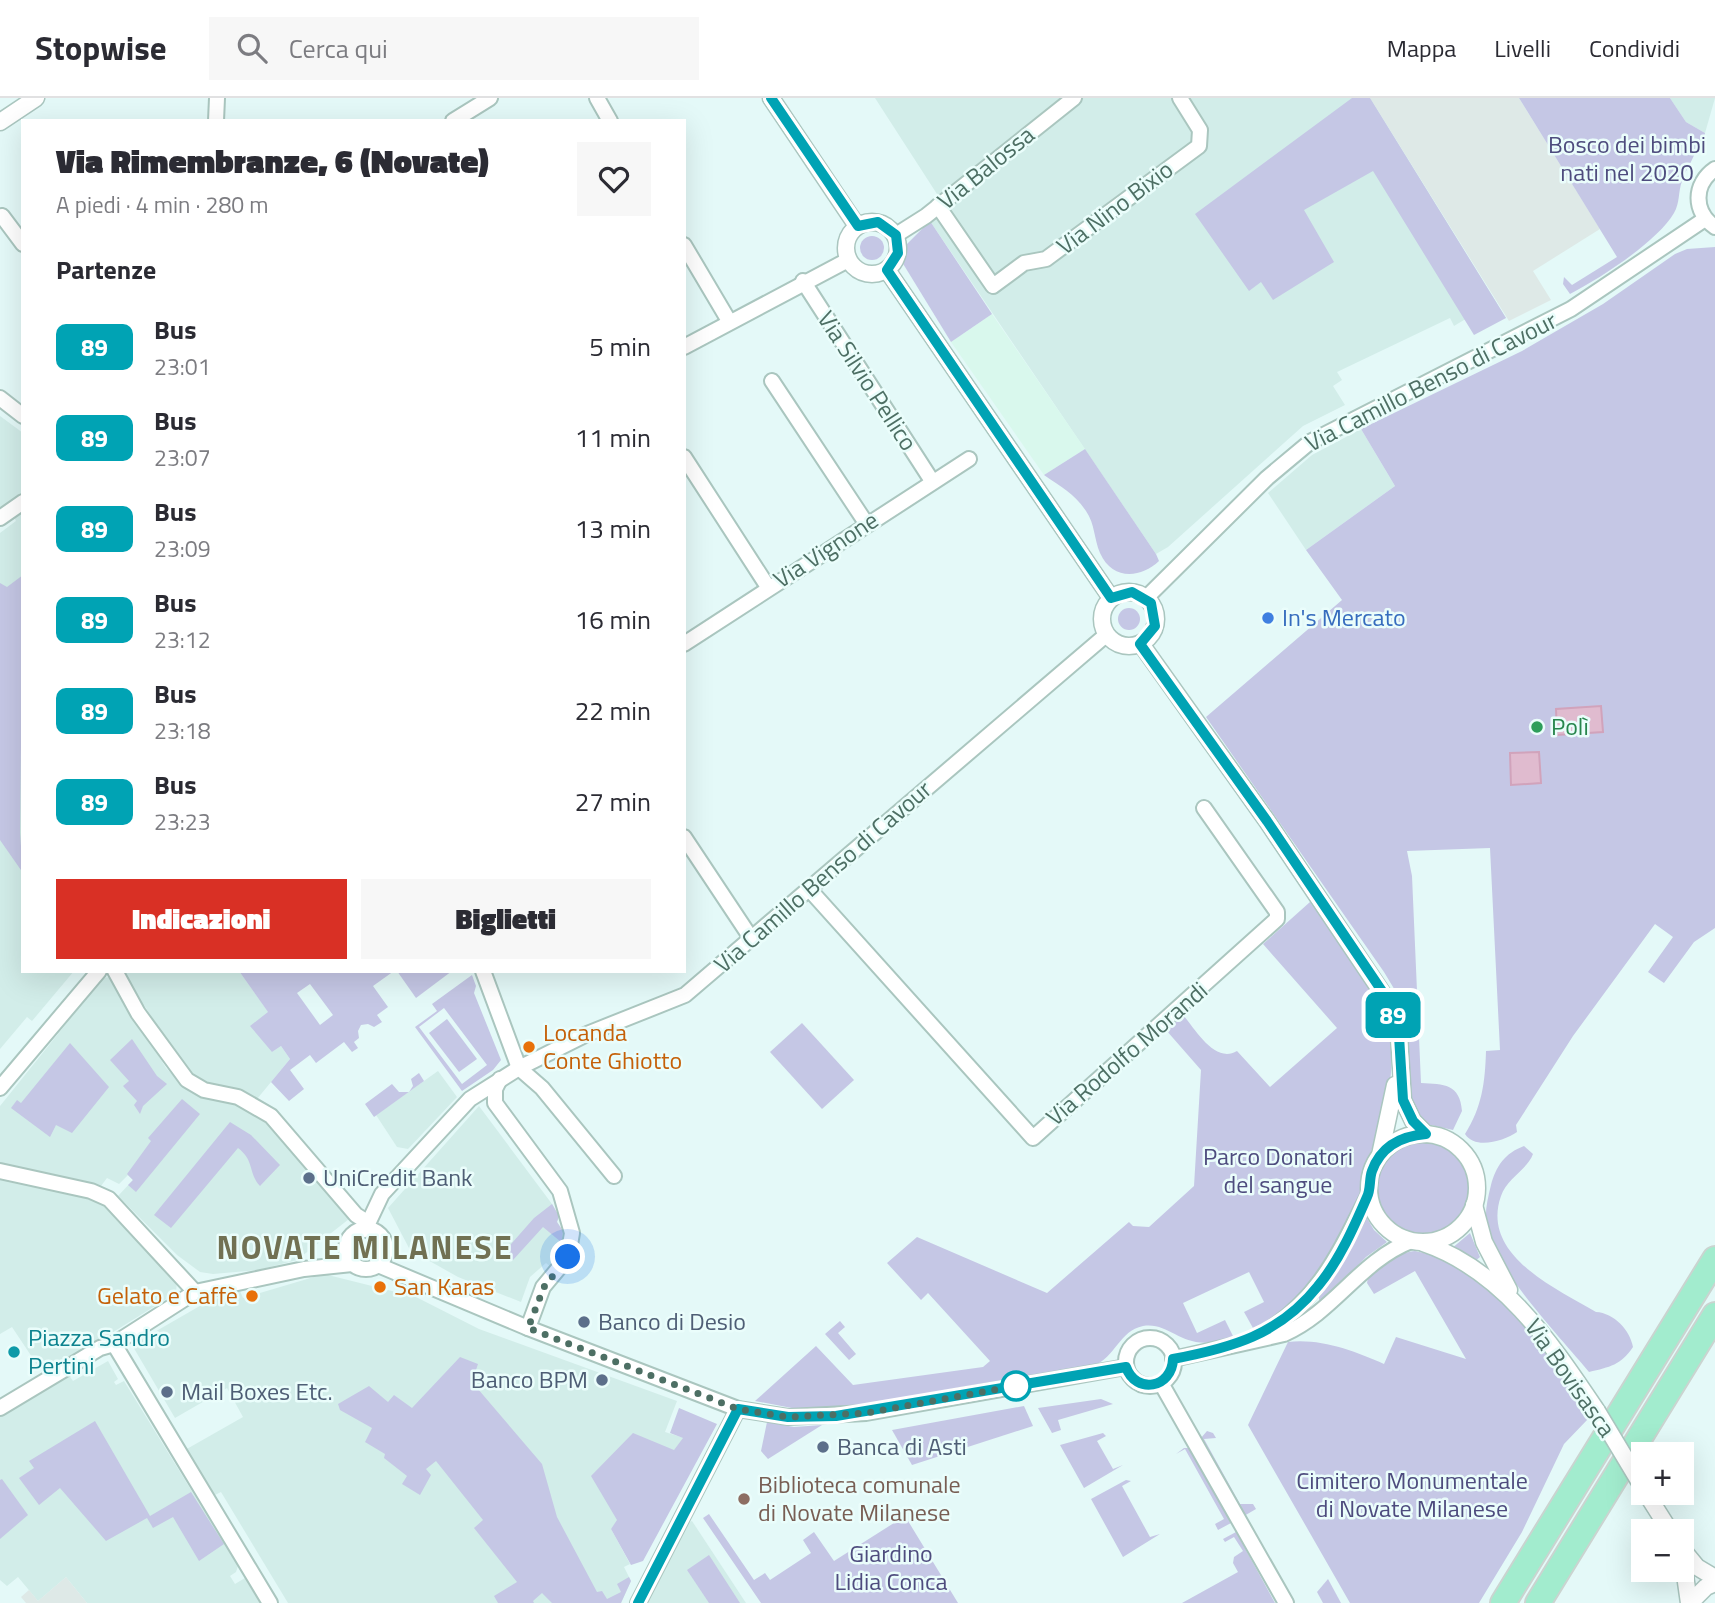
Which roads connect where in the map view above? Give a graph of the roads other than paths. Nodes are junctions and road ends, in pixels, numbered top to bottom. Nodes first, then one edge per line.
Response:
1 (36, 98) edge
2 (217, 98) edge
3 (490, 98) edge
4 (597, 98) edge
5 (771, 98) edge
6 (1074, 98) edge
7 (1180, 98) edge
8 (216, 119) edge
9 (456, 119) edge
10 (609, 119) edge
11 (0, 122) edge
12 (1715, 169) edge
13 (938, 206) junction
14 (2, 216) dead end
15 (1710, 223) edge
16 (858, 226) junction
17 (896, 235) junction
18 (21, 241) edge
19 (686, 248) edge
20 (848, 260) junction
21 (887, 270) junction
22 (803, 281) junction
23 (729, 321) junction
24 (686, 346) edge
25 (772, 381) dead end
26 (0, 398) edge
27 (21, 414) edge
28 (969, 459) dead end
29 (686, 460) edge
30 (932, 481) junction
31 (21, 503) edge
32 (0, 518) edge
33 (866, 523) junction
34 (768, 587) junction
35 (1111, 598) junction
36 (1146, 598) junction
37 (1106, 635) junction
38 (686, 642) edge
39 (1140, 644) junction
40 (1204, 808) dead end
41 (686, 840) edge
42 (809, 888) junction
43 (751, 938) junction
44 (97, 973) edge
45 (116, 973) edge
46 (484, 973) edge
47 (1401, 1048) junction
48 (519, 1068) junction
49 (500, 1079) junction
50 (0, 1088) edge
51 (1426, 1134) junction
52 (1380, 1155) junction
53 (0, 1171) edge
54 (614, 1176) dead end
55 (1369, 1194) junction
56 (1475, 1205) junction
57 (366, 1226) junction
58 (1416, 1241) junction
59 (386, 1251) junction
60 (1715, 1259) edge
61 (352, 1264) junction
62 (378, 1265) junction
63 (413, 1277) junction
64 (195, 1292) junction
65 (1517, 1304) junction
66 (1715, 1315) edge
67 (528, 1328) junction
68 (1252, 1340) junction
69 (114, 1344) junction
70 (1173, 1359) junction
71 (1126, 1367) junction
72 (1161, 1383) junction
73 (0, 1409) edge
74 (738, 1409) junction
75 (1631, 1467) edge
76 (1694, 1562) edge
77 (1715, 1580) edge
78 (1686, 1582) edge
79 (270, 1603) edge
80 (638, 1603) edge
81 (1286, 1603) edge
82 (1503, 1603) edge
83 (1538, 1603) edge
84 (1689, 1603) edge

1 - 11 street
2 - 8 street
3 - 9 street
4 - 10 street
5 - 16 street
6 - 13 street, Via Balossa
7 - 13 street, Via Nino Bixio
12 - 15 street
13 - 17 street, Via Balossa
14 - 18 street
15 - 36 street, Via Camillo Benso di Cavour
16 - 17 street
16 - 20 street
17 - 21 street
19 - 23 street
20 - 21 street
20 - 22 street
21 - 35 street
22 - 23 street
22 - 30 street, Via Silvio Pellico
23 - 24 street
25 - 33 street
26 - 27 street
28 - 30 street, Via Vignone
29 - 34 street
30 - 33 street, Via Vignone
31 - 32 street
33 - 34 street, Via Vignone
34 - 38 street, Via Vignone
35 - 36 street
35 - 37 street
36 - 39 street
37 - 39 street
37 - 42 street, Via Camillo Benso di Cavour
39 - 47 street
40 - 42 street, Via Rodolfo Morandi
41 - 43 street
42 - 43 street, Via Camillo Benso di Cavour
43 - 48 street, Via Camillo Benso di Cavour
44 - 50 street
45 - 57 street
46 - 48 street
47 - 51 street
47 - 52 street
48 - 49 street, Via Camillo Benso di Cavour
48 - 54 street
49 - 57 street, Via Camillo Benso di Cavour
49 - 67 street
51 - 52 street
51 - 56 street
52 - 55 street
53 - 64 street
55 - 58 street
55 - 68 street
56 - 58 street
56 - 65 street, Via Bovisasca
57 - 59 street
57 - 61 street
58 - 65 street, Via Bovisasca
58 - 68 street
59 - 62 street
59 - 63 street
60 - 82 highway
61 - 62 street
61 - 64 street
62 - 63 street
63 - 67 street
64 - 69 street
65 - 75 street, Via Bovisasca, bridge
66 - 83 highway
67 - 74 street
68 - 70 street
69 - 73 street
69 - 79 street
70 - 71 street
70 - 72 street
71 - 72 street
71 - 74 street
72 - 81 street
74 - 80 street
76 - 77 street
77 - 84 street
78 - 84 street

